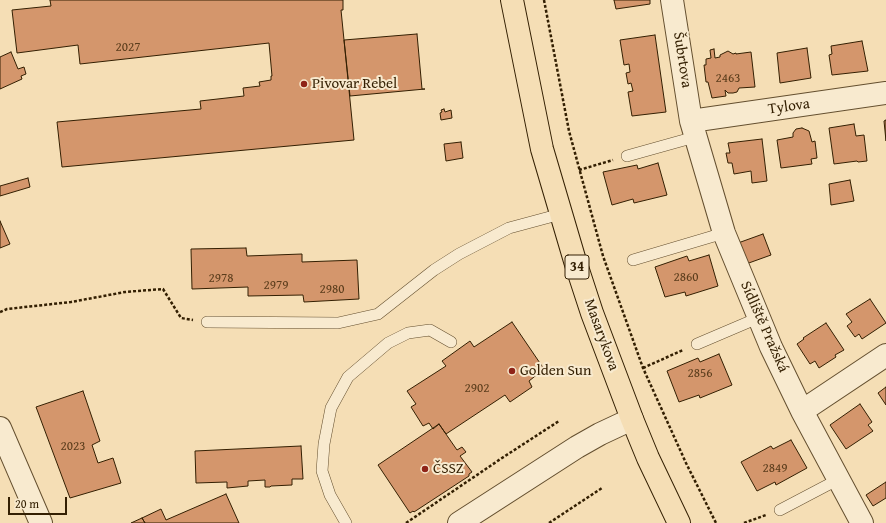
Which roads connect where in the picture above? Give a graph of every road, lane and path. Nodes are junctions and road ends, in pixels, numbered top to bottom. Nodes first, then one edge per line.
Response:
1 (512, 0) edge
2 (544, 0) edge
3 (672, 0) edge
4 (886, 93) edge
5 (693, 129) junction
6 (627, 156) joint
7 (579, 170) junction
8 (561, 214) junction
9 (724, 233) junction
10 (633, 260) dead end
11 (0, 312) edge
12 (758, 318) junction
13 (207, 322) joint
14 (451, 342) dead end
15 (697, 344) joint
16 (886, 355) edge
17 (643, 368) junction
18 (802, 411) junction
19 (632, 419) junction
20 (560, 421) dead end
21 (0, 428) edge
22 (7, 462) edge
23 (839, 479) junction
24 (602, 488) dead end
25 (780, 510) joint
26 (41, 523) edge
27 (346, 523) edge
28 (406, 523) edge
29 (459, 523) edge
30 (549, 523) edge
31 (679, 523) edge
32 (716, 523) edge
33 (744, 523) edge
34 (862, 523) edge

1 - 8 main road, Masarykova / 34
2 - 7 path
3 - 5 street, Šubrtova
4 - 5 street, Tylova
5 - 6 lane
5 - 9 street, Sídliště Pražská
6 - 7 path
7 - 17 path
8 - 13 lane
8 - 19 main road, Masarykova / 34
9 - 10 lane
9 - 12 street, Sídliště Pražská
11 - 13 path
12 - 15 lane
12 - 18 street, Sídliště Pražská
14 - 27 lane
15 - 17 path
16 - 18 street
17 - 32 path
18 - 23 street, Sídliště Pražská
19 - 29 street
19 - 31 main road, Masarykova / 34
20 - 28 path
21 - 22 street
22 - 26 street
23 - 25 lane
23 - 34 street, Sídliště Pražská
24 - 30 path
25 - 33 path

